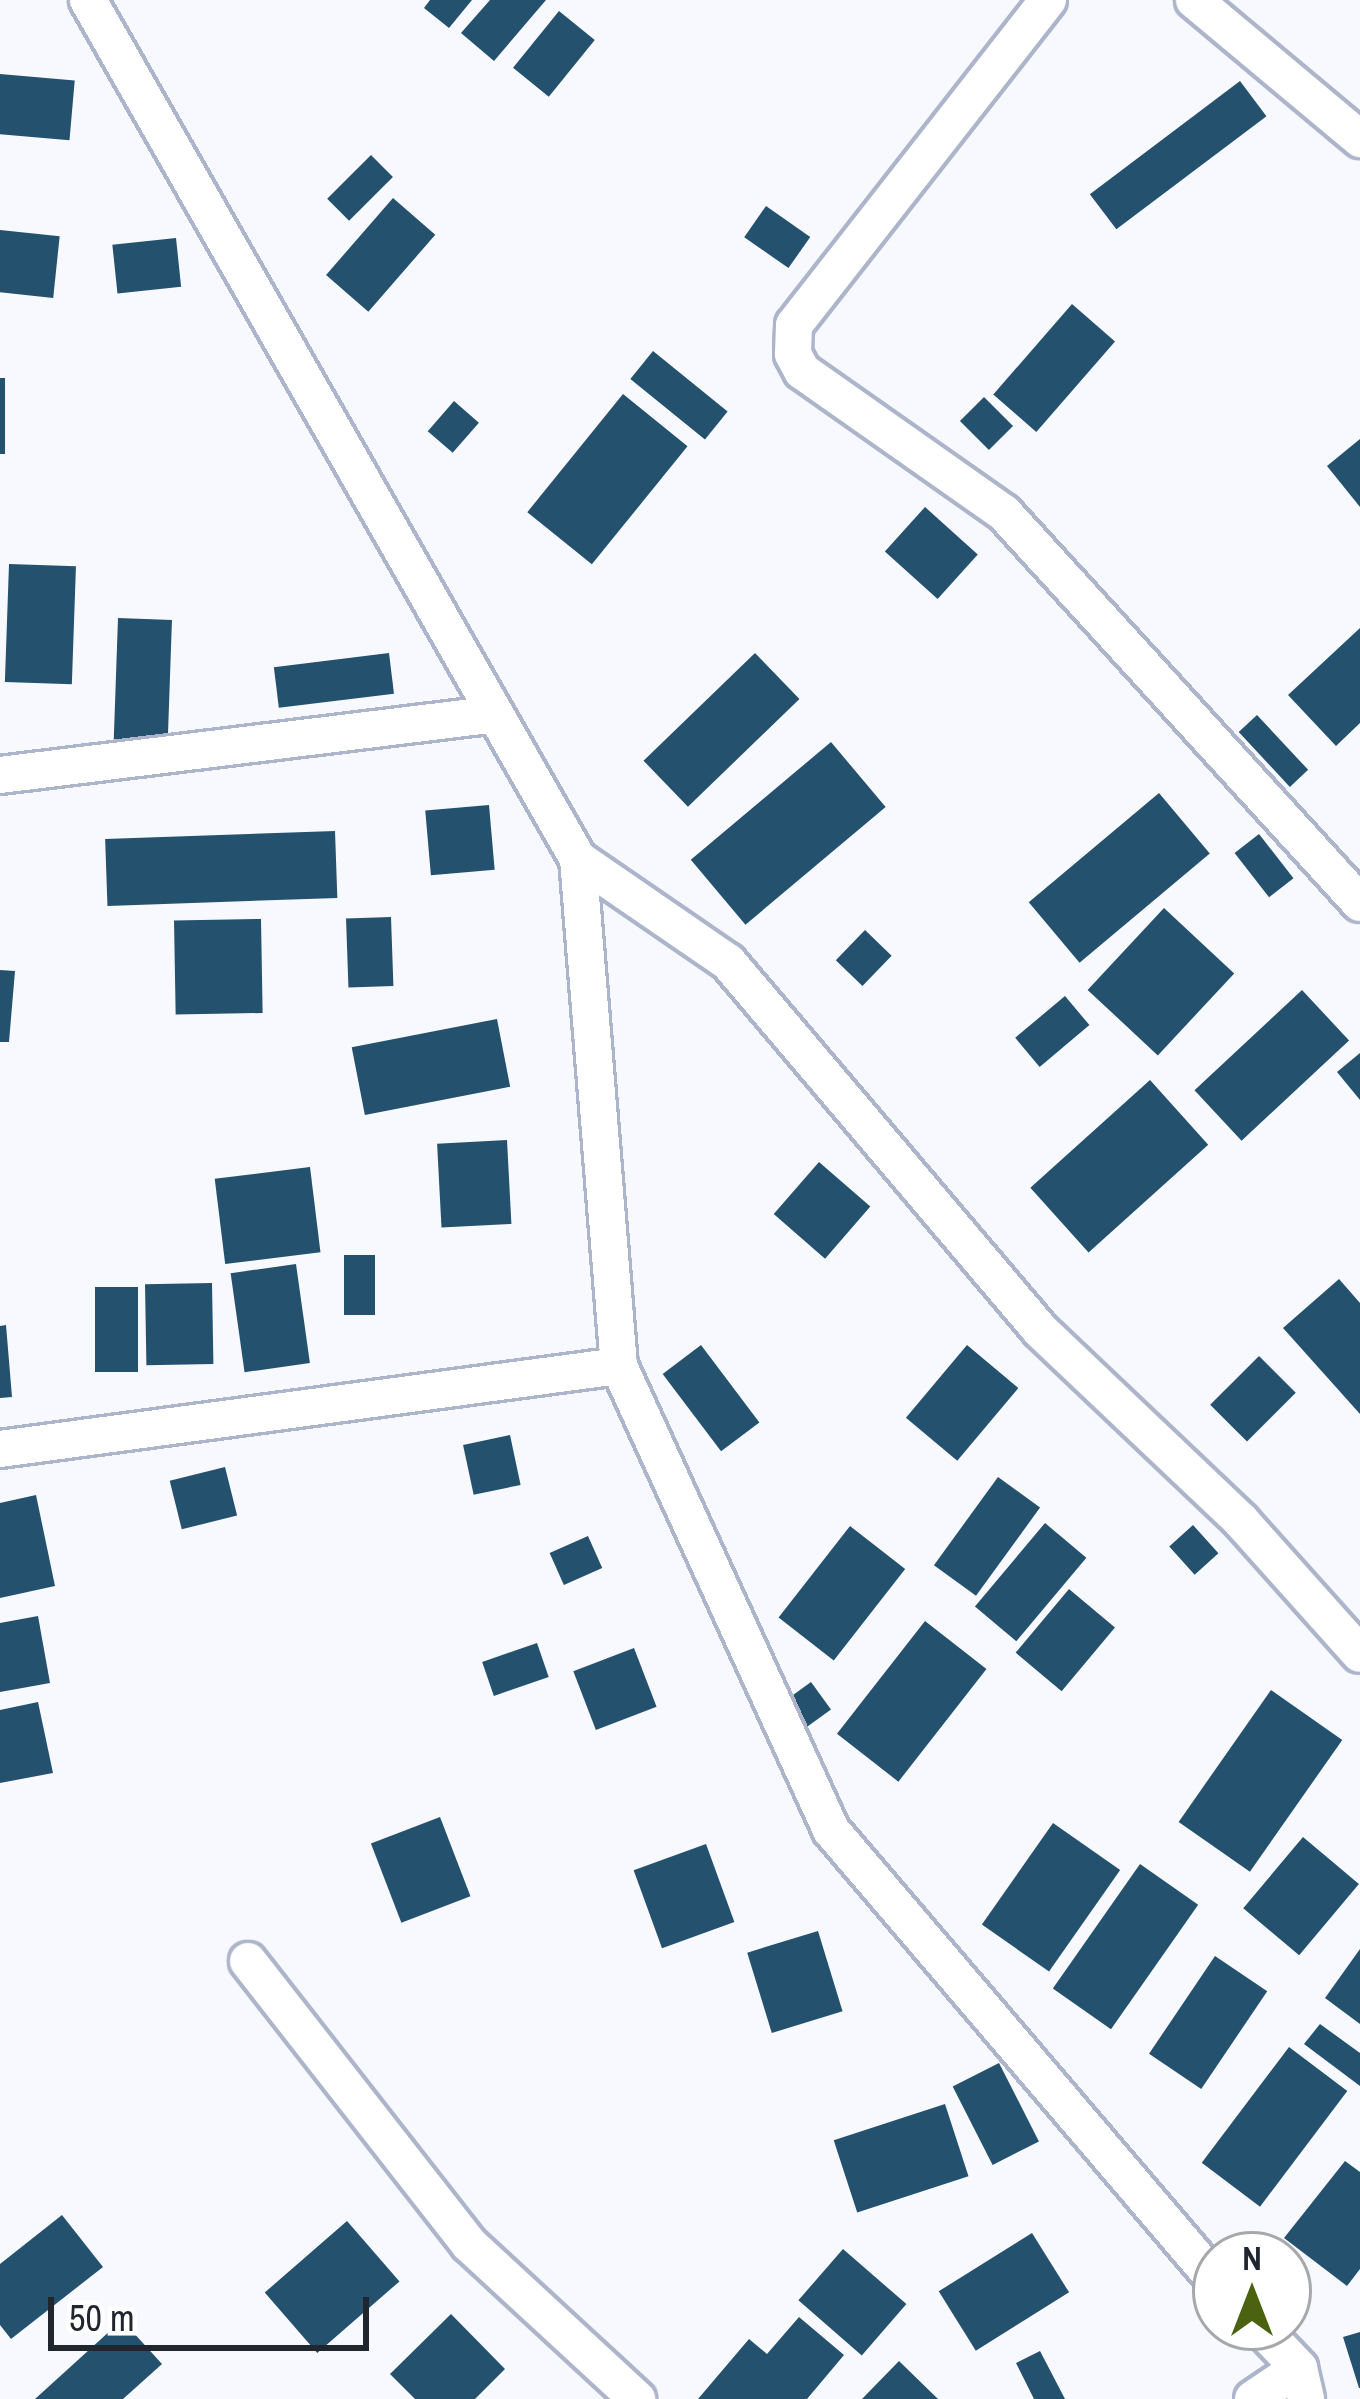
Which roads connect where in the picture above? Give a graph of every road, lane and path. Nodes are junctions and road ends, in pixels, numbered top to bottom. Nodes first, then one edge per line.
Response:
1 (88, 0) edge
2 (1048, 0) edge
3 (1193, 0) edge
4 (1360, 139) edge
5 (490, 715) junction
6 (0, 776) edge
7 (578, 859) junction
8 (1360, 903) edge
9 (619, 1366) junction
10 (0, 1449) edge
11 (1360, 1654) edge
12 (248, 1961) dead end
13 (1192, 2254) edge
14 (1278, 2351) edge
15 (1303, 2384) edge
16 (637, 2399) edge
17 (1252, 2399) edge

1 - 5 street
2 - 8 street
3 - 4 street
5 - 6 street
5 - 7 street
7 - 9 street
7 - 11 street
9 - 10 street
9 - 13 street
12 - 16 street
14 - 15 street
15 - 17 street

